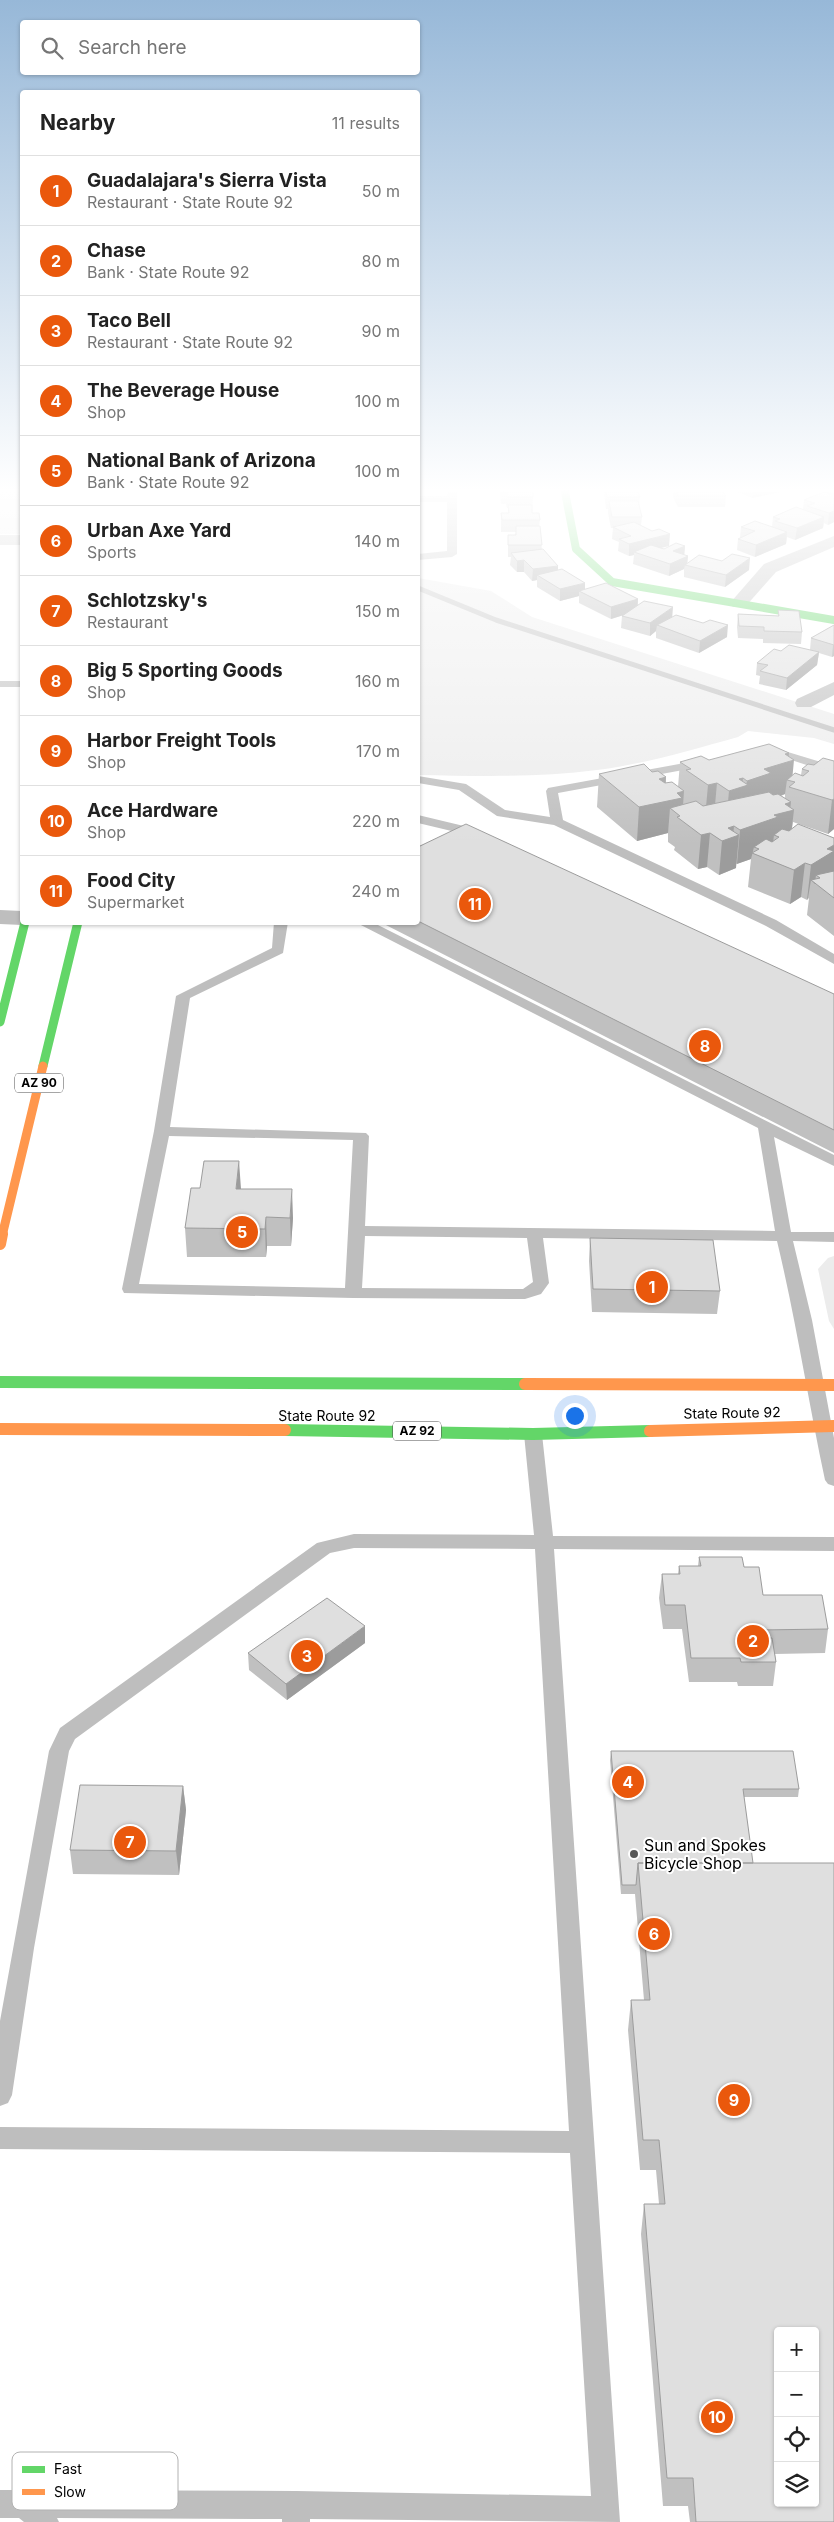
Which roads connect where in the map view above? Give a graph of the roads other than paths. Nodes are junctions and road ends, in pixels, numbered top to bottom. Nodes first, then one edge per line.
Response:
1 (776, 610) edge
2 (834, 620) edge
3 (0, 684) edge
4 (20, 684) edge
5 (834, 688) edge
6 (804, 702) dead end
7 (756, 748) edge
8 (714, 760) edge
9 (834, 770) edge
10 (420, 780) edge
11 (420, 819) edge
12 (557, 822) junction
13 (492, 843) edge
14 (0, 917) edge
15 (20, 918) edge
16 (25, 925) edge
17 (77, 925) edge
18 (281, 925) edge
19 (367, 925) edge
20 (834, 960) edge
21 (0, 1022) edge
22 (765, 1126) junction
23 (162, 1131) junction
24 (834, 1161) edge
25 (357, 1231) junction
26 (534, 1234) junction
27 (784, 1237) junction
28 (834, 1237) edge
29 (0, 1244) edge
30 (353, 1293) junction
31 (0, 1382) edge
32 (814, 1384) junction
33 (834, 1385) edge
34 (828, 1426) edge
35 (0, 1429) edge
36 (533, 1434) junction
37 (834, 1480) edge
38 (544, 1541) junction
39 (834, 1544) edge
40 (0, 2095) edge
41 (0, 2138) edge
42 (581, 2142) junction
43 (178, 2509) edge
44 (23, 2510) edge
45 (296, 2513) edge
46 (606, 2516) edge
47 (45, 2522) edge

1 - 2 main road
3 - 4 lane
5 - 6 street
7 - 9 lane
8 - 12 lane
10 - 12 lane
11 - 13 lane
12 - 20 lane
14 - 15 street
16 - 21 main road
17 - 29 main road, AZ 90
18 - 23 lane
19 - 22 lane
22 - 24 lane
22 - 27 lane
23 - 25 lane
23 - 30 lane
25 - 26 lane
25 - 30 lane
26 - 27 lane
26 - 30 lane
27 - 28 lane
27 - 32 lane
31 - 32 main road, State Route 92
32 - 33 main road, State Route 92
32 - 34 lane
34 - 36 main road, State Route 92 / AZ 92
34 - 37 lane
35 - 36 main road, State Route 92 / AZ 92
36 - 38 lane
38 - 39 lane
38 - 40 lane
38 - 42 lane
41 - 42 lane
42 - 46 lane
43 - 45 lane
44 - 47 lane
45 - 46 lane

